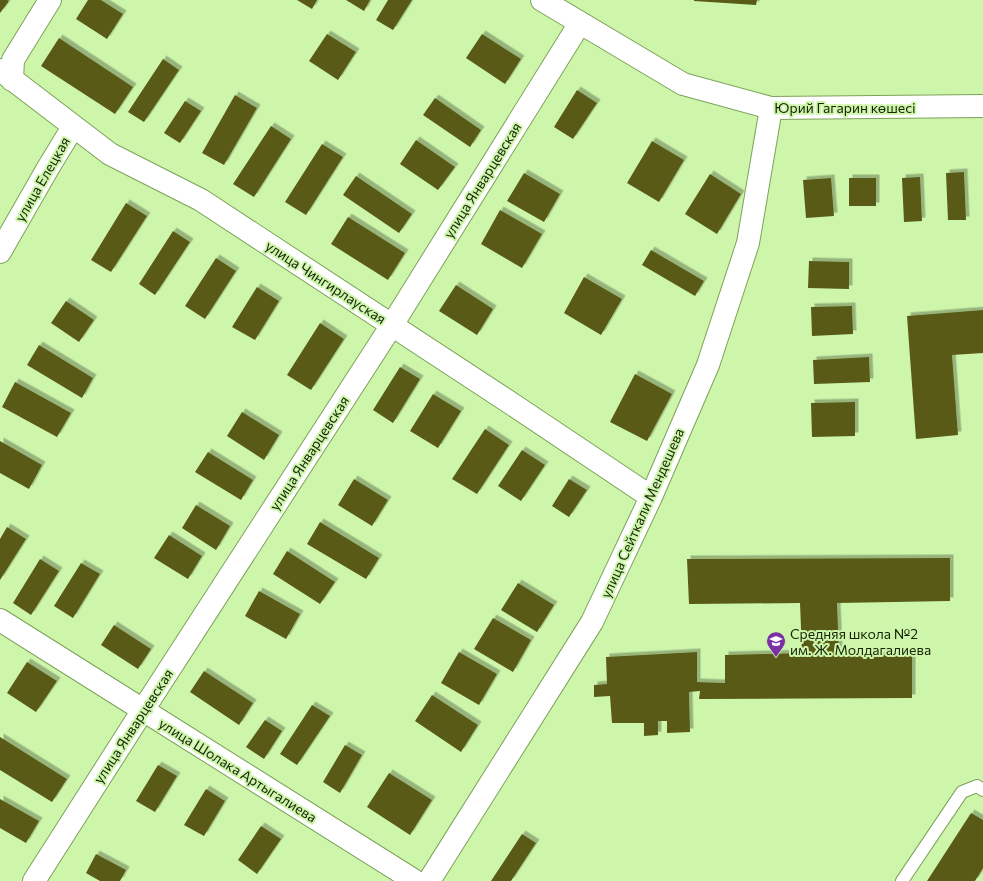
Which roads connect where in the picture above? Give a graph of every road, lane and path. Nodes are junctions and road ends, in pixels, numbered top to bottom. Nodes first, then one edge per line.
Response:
1 (50, 0) edge
2 (542, 0) edge
3 (580, 23) junction
4 (6, 75) edge
5 (983, 106) edge
6 (771, 108) junction
7 (73, 126) junction
8 (0, 252) edge
9 (392, 325) junction
10 (651, 497) junction
11 (0, 620) edge
12 (143, 710) junction
13 (983, 790) edge
14 (34, 881) edge
15 (416, 881) edge
16 (429, 881) edge
17 (902, 881) edge

1 - 4 street
2 - 3 street, Юрий Гагарин көшесі
3 - 6 street, Юрий Гагарин көшесі
3 - 9 street, улица Январцевская
4 - 7 street, улица Чингирлауская
5 - 6 street, Юрий Гагарин көшесі
6 - 10 street, улица Сейткали Мендешева
7 - 8 street, улица Елецкая
7 - 9 street, улица Чингирлауская
9 - 10 street, улица Чингирлауская
9 - 12 street, улица Январцевская
10 - 16 street, улица Сейткали Мендешева
11 - 12 street, улица Шолака Артыгалиева
12 - 14 street, улица Январцевская
12 - 15 street, улица Шолака Артыгалиева
13 - 17 lane

